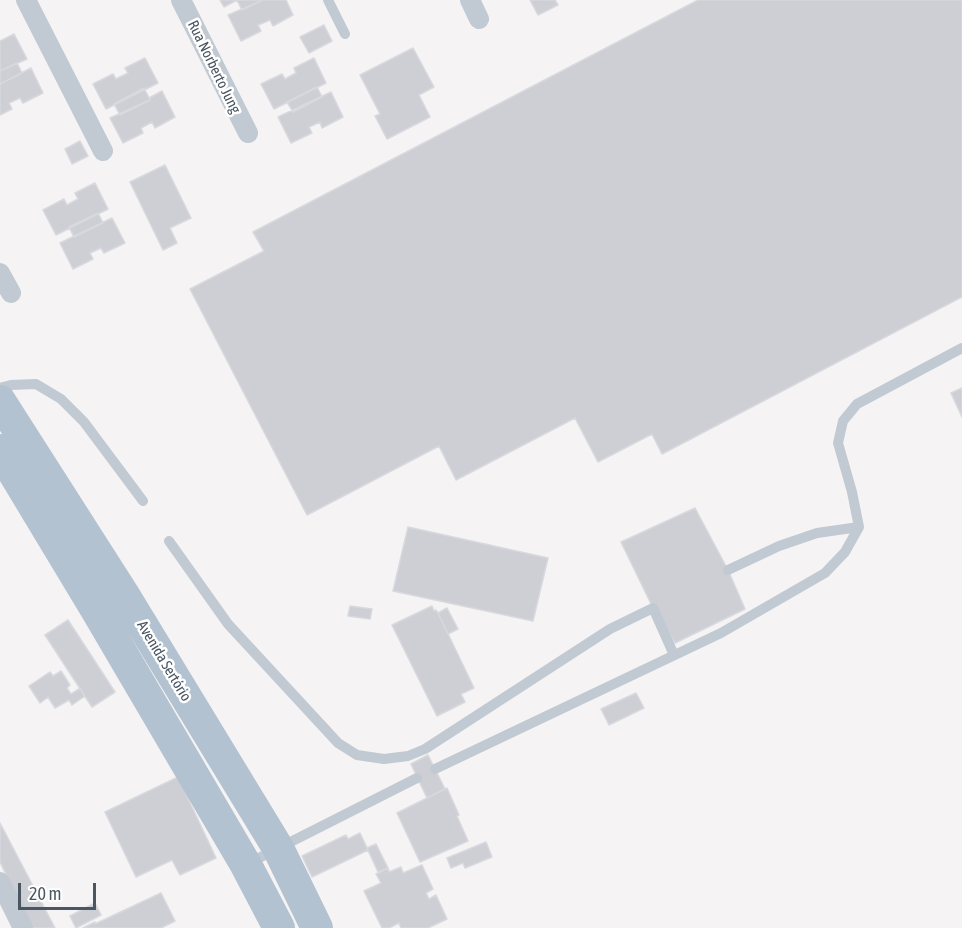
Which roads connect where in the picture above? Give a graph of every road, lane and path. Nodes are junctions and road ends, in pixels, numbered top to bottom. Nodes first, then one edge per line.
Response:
1 (26, 0) edge
2 (181, 0) edge
3 (328, 0) edge
4 (470, 0) edge
5 (478, 19) dead end
6 (345, 33) dead end
7 (248, 134) dead end
8 (103, 151) dead end
9 (0, 273) edge
10 (11, 292) dead end
11 (962, 348) edge
12 (0, 388) edge
13 (0, 401) edge
14 (0, 450) edge
15 (143, 501) dead end
16 (859, 527) junction
17 (168, 541) dead end
18 (728, 570) dead end
19 (674, 655) junction
20 (435, 769) dead end
21 (417, 778) dead end
22 (278, 848) junction
23 (246, 865) junction
24 (0, 882) edge
25 (274, 926) edge
26 (23, 928) edge
27 (317, 928) edge

1 - 8 street
2 - 7 street, Rua Norberto Jung
3 - 6 lane
4 - 5 street
9 - 10 street
11 - 16 lane
12 - 15 lane
13 - 22 main road, Avenida Sertório
14 - 23 main road
16 - 18 lane
16 - 19 lane
17 - 19 lane
19 - 20 lane
21 - 22 lane
22 - 23 lane
22 - 27 main road, Avenida Sertório
23 - 25 main road
24 - 26 street

